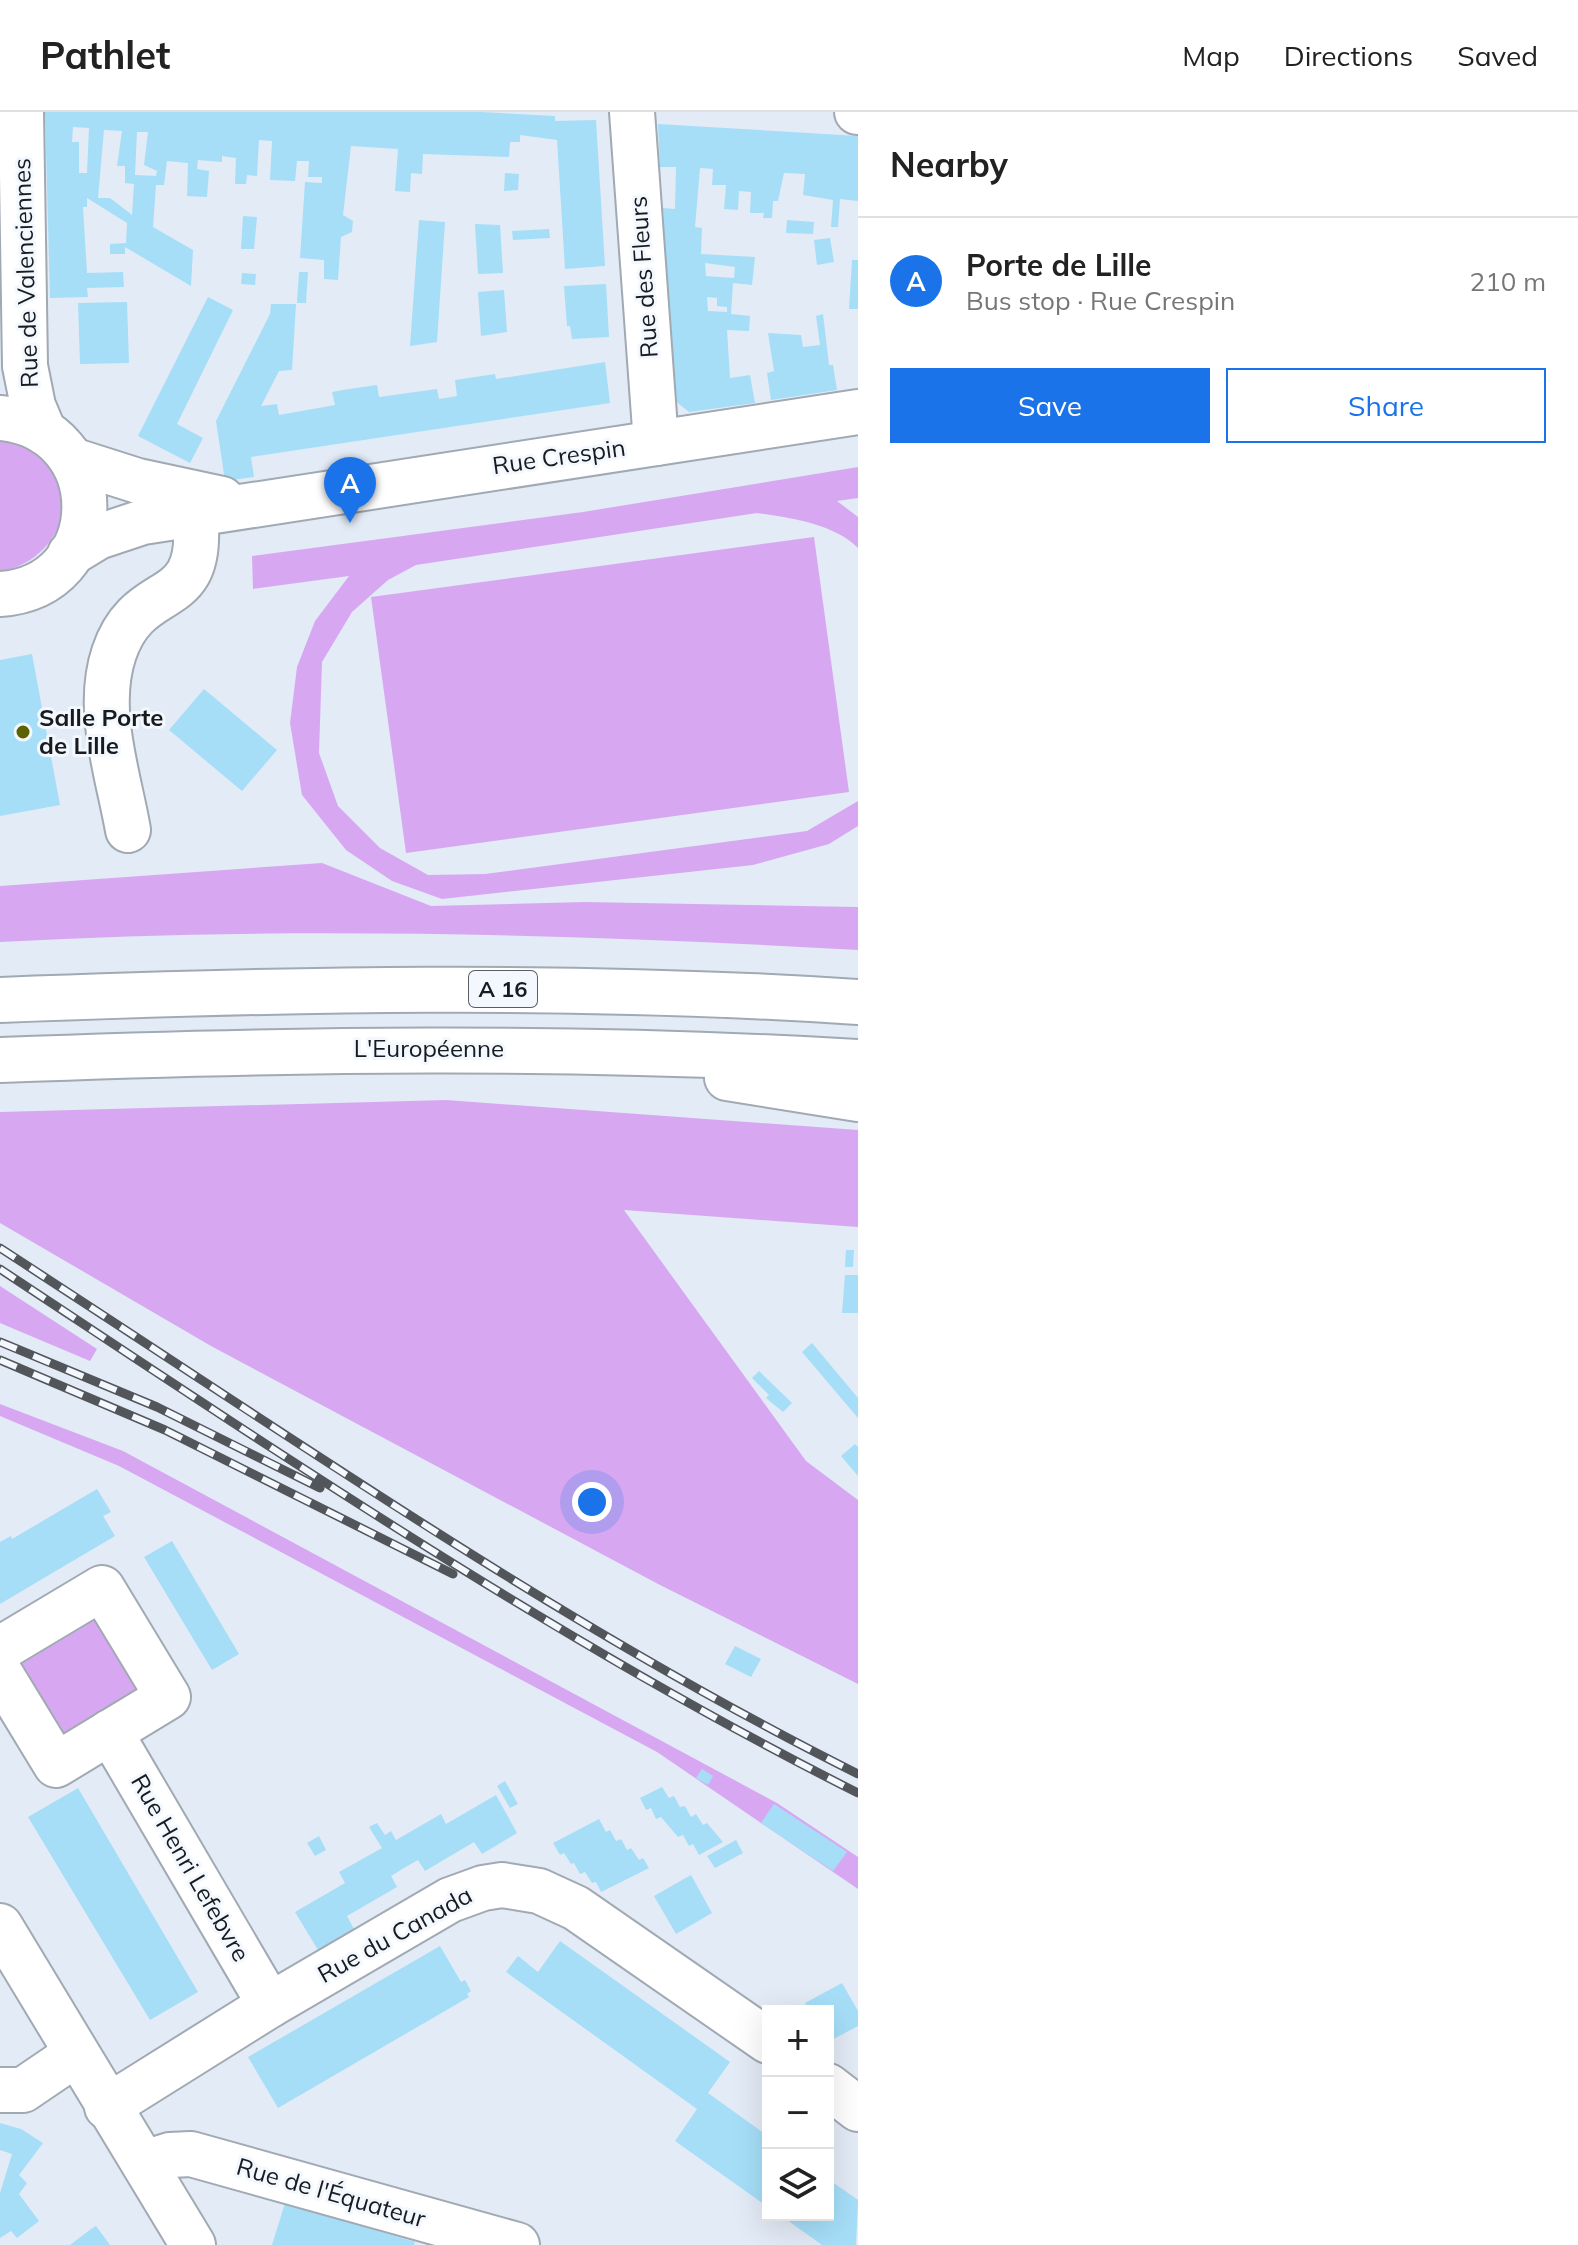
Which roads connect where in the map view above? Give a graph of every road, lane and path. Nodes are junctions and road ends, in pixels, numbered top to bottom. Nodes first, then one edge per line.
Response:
1 (21, 112) edge
2 (632, 112) edge
3 (858, 412) edge
4 (24, 429) edge
5 (656, 443) junction
6 (260, 501) junction
7 (195, 515) junction
8 (70, 554) junction
9 (0, 594) edge
10 (128, 830) dead end
11 (858, 981) edge
12 (598, 990) junction
13 (0, 1000) edge
14 (858, 1002) edge
15 (599, 1050) junction
16 (0, 1060) edge
17 (858, 1062) edge
18 (858, 1099) edge
19 (0, 1649) edge
20 (0, 1673) edge
21 (110, 1732) junction
22 (0, 1926) edge
23 (270, 2005) junction
24 (762, 2037) edge
25 (76, 2054) junction
26 (0, 2090) edge
27 (834, 2091) edge
28 (107, 2107) junction
29 (858, 2109) edge
30 (144, 2163) junction
31 (193, 2245) edge
32 (517, 2245) edge

1 - 4 main road, Rue de Valenciennes
2 - 5 main road, Rue des Fleurs
3 - 5 main road, Rue Crespin
4 - 6 main road, Rue Crespin
4 - 8 main road, Rue de Valenciennes
5 - 6 main road, Rue Crespin
6 - 7 main road, Rue Crespin
7 - 8 main road, Rue Crespin
7 - 10 main road
8 - 9 main road
11 - 12 main road
12 - 13 main road, A 16
12 - 14 main road, A 16
15 - 16 main road, L'Européenne
15 - 17 main road, L'Européenne
15 - 18 main road
19 - 21 main road
20 - 21 main road
21 - 23 main road, Rue Henri Lefebvre
22 - 25 main road
23 - 24 main road, Rue du Canada
23 - 28 main road, Rue du Canada
25 - 26 main road
25 - 28 main road
27 - 29 main road
28 - 30 main road
30 - 31 main road
30 - 32 main road, Rue de l'Équateur

